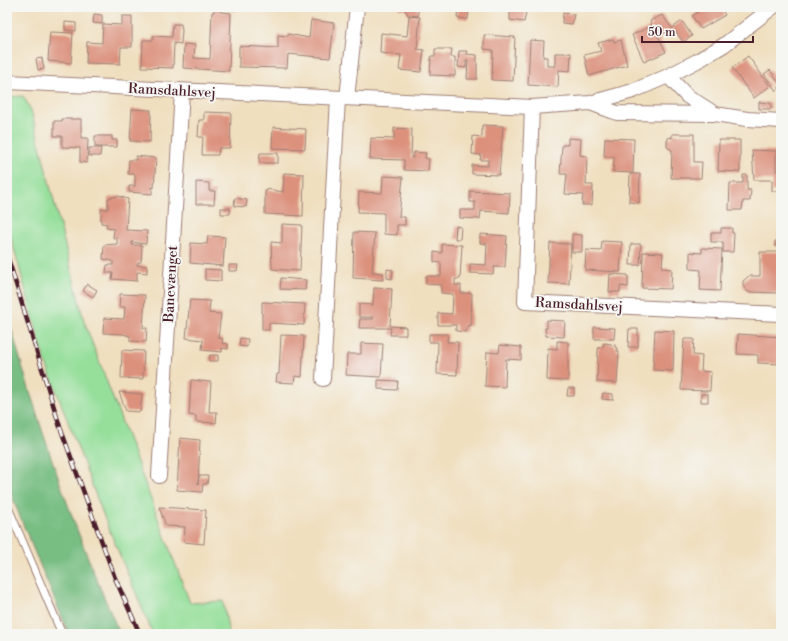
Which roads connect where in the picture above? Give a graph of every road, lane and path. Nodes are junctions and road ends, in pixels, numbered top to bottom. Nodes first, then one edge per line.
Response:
1 (357, 7) edge
2 (773, 7) edge
3 (668, 76) junction
4 (7, 82) edge
5 (182, 91) junction
6 (342, 98) junction
7 (590, 102) junction
8 (532, 107) junction
9 (716, 114) junction
10 (781, 121) edge
11 (781, 314) edge
12 (323, 379) dead end
13 (159, 476) dead end
14 (7, 505) edge
15 (62, 634) edge

1 - 6 street
2 - 3 street, Ramsdahlsvej
3 - 7 street, Ramsdahlsvej
3 - 9 street, Ramsdahlsvej
4 - 5 street, Ramsdahlsvej
5 - 6 street, Ramsdahlsvej
5 - 13 street, Banevænget
6 - 8 street, Ramsdahlsvej
6 - 12 street
7 - 8 street, Ramsdahlsvej
7 - 9 street, Ramsdahlsvej
8 - 11 street, Ramsdahlsvej
9 - 10 street, Ramsdahlsvej
14 - 15 lane

